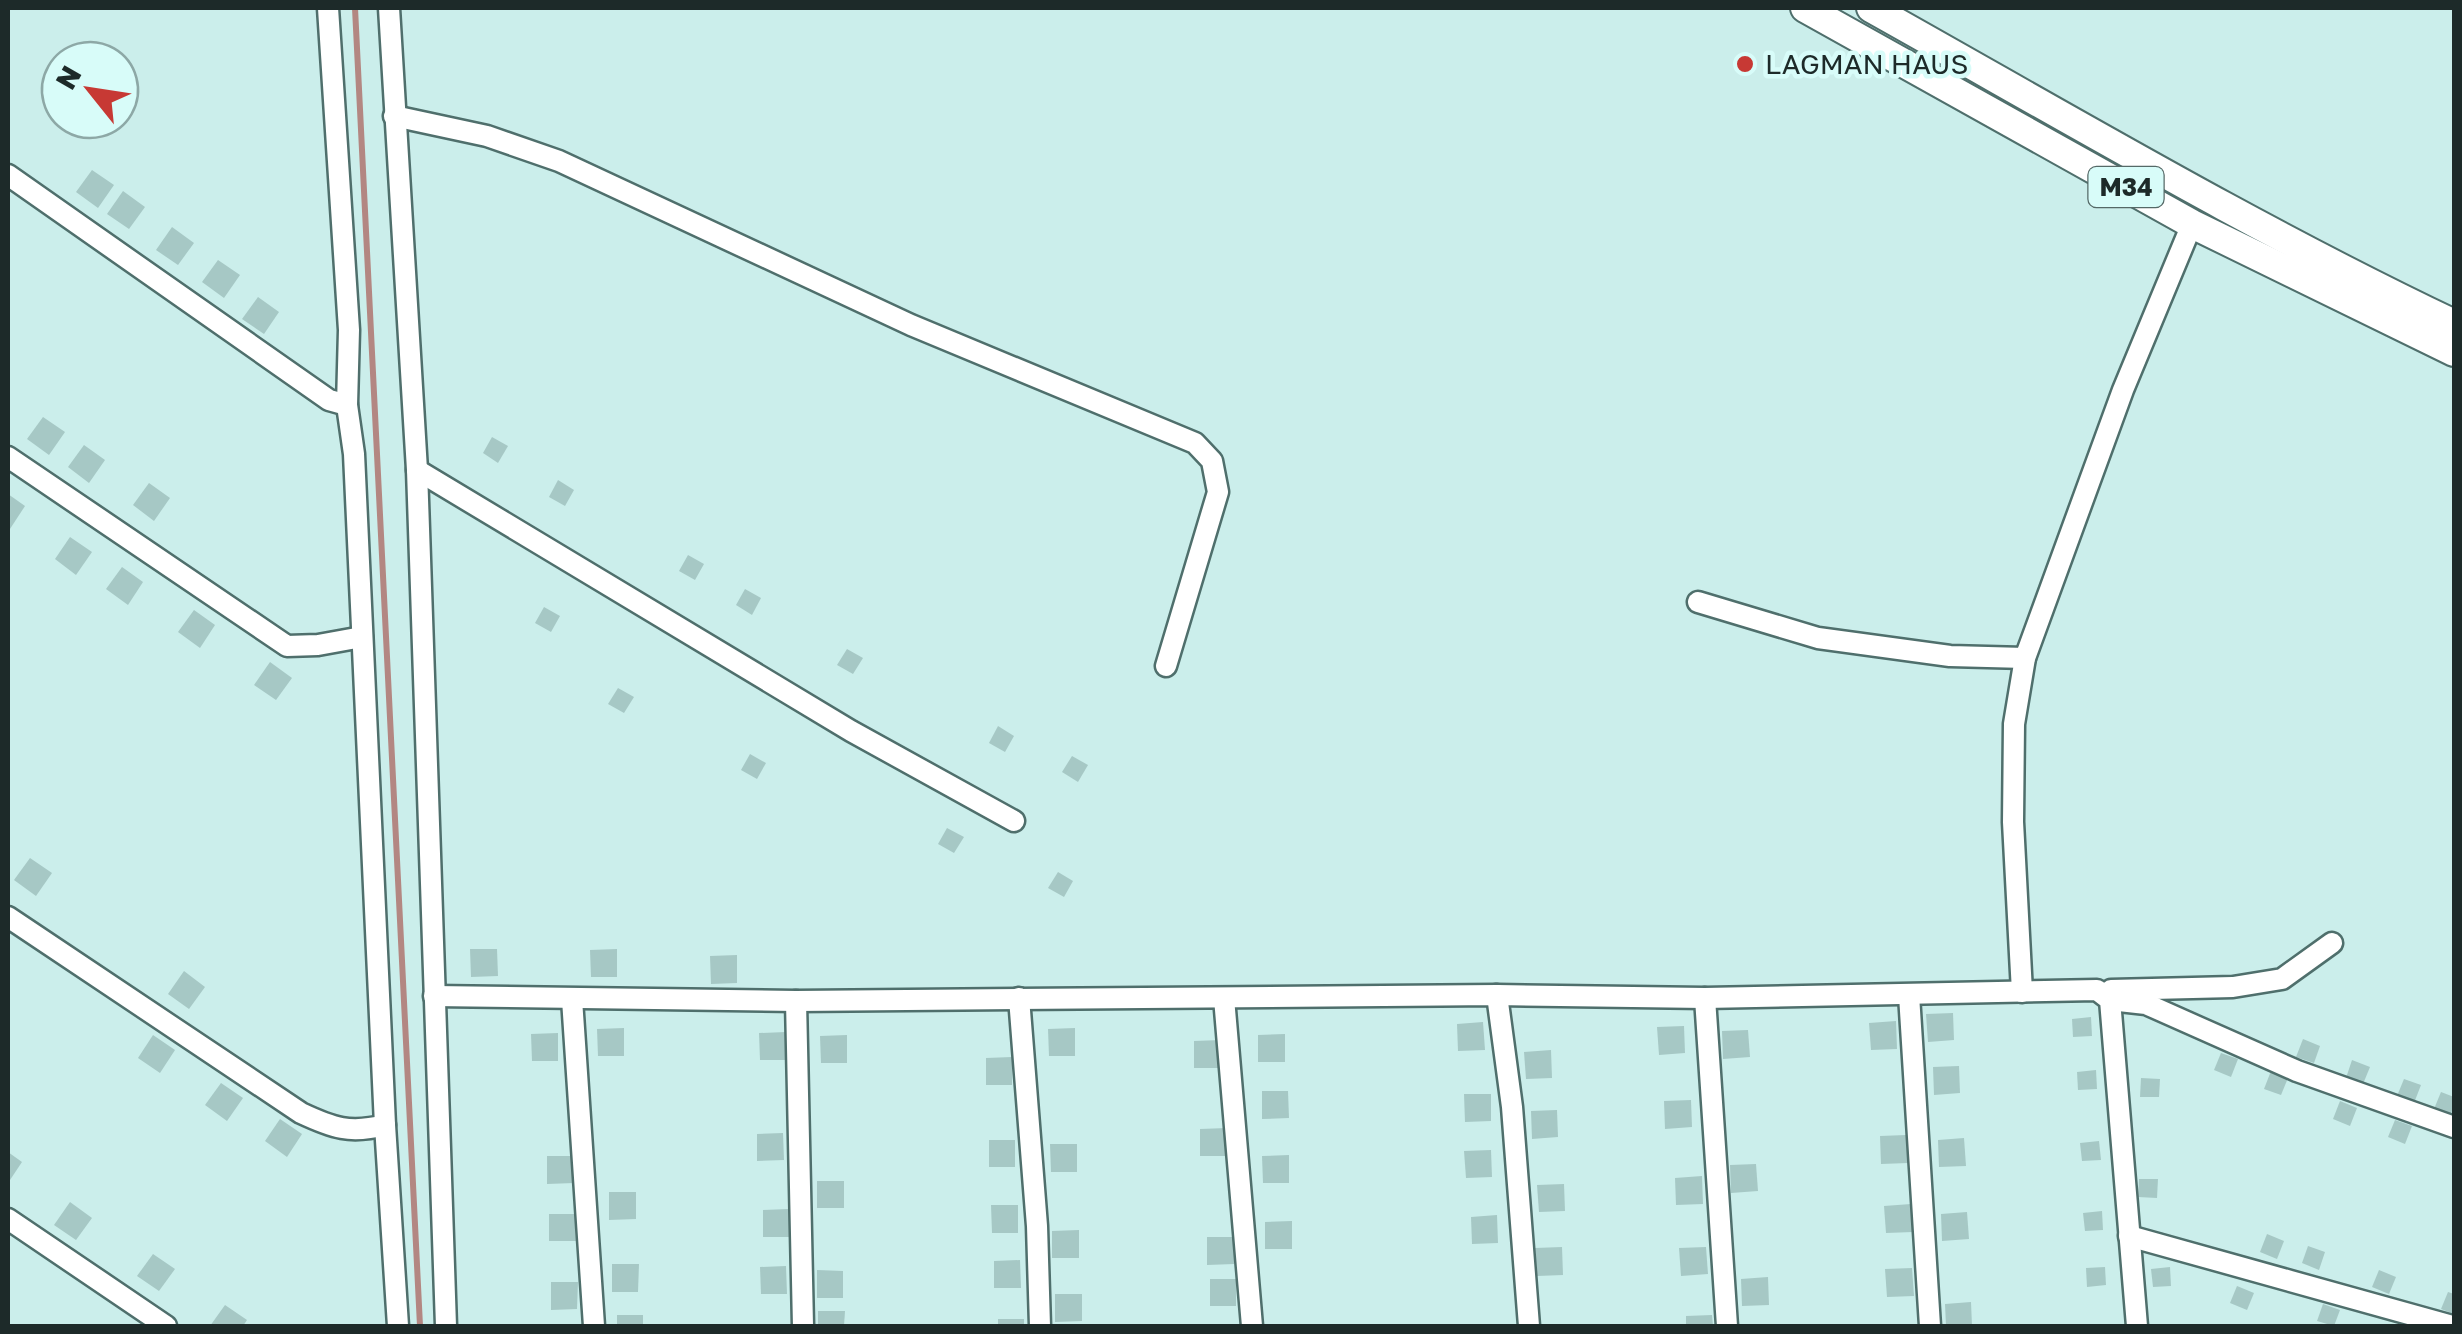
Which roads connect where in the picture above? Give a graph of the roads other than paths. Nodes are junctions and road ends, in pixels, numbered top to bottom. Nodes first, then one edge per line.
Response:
1 (328, 8) edge
2 (389, 8) edge
3 (1806, 8) edge
4 (1871, 8) edge
5 (394, 116) junction
6 (8, 175) edge
7 (2192, 224) junction
8 (2454, 324) edge
9 (2454, 352) edge
10 (347, 405) junction
11 (8, 458) edge
12 (418, 470) junction
13 (1698, 602) dead end
14 (362, 637) junction
15 (2025, 658) junction
16 (1166, 666) dead end
17 (1014, 821) dead end
18 (8, 917) edge
19 (2332, 943) dead end
20 (2022, 992) junction
21 (1909, 994) junction
22 (1496, 995) junction
23 (2104, 995) junction
24 (434, 996) junction
25 (1019, 998) junction
26 (1224, 998) junction
27 (1705, 998) junction
28 (572, 999) junction
29 (796, 1000) junction
30 (385, 1124) junction
31 (2454, 1128) edge
32 (8, 1219) edge
33 (2129, 1236) junction
34 (166, 1326) edge
35 (398, 1326) edge
36 (446, 1326) edge
37 (594, 1326) edge
38 (803, 1326) edge
39 (1040, 1326) edge
40 (1252, 1326) edge
41 (1529, 1326) edge
42 (1728, 1326) edge
43 (1930, 1326) edge
44 (2137, 1326) edge
45 (2452, 1326) edge

1 - 10 street
2 - 5 street
3 - 7 highway, M34
4 - 8 highway, M34
5 - 12 street
5 - 16 street
6 - 10 street
7 - 9 highway, M34
7 - 15 street
10 - 14 street
11 - 14 street
12 - 17 street
12 - 24 street
13 - 15 street
14 - 30 street
15 - 20 street
18 - 30 street
19 - 23 street
20 - 21 street
20 - 23 street
21 - 27 street
21 - 43 street
22 - 26 street
22 - 27 street
22 - 41 street
23 - 31 street
23 - 33 street
24 - 28 street
24 - 36 street
25 - 26 street
25 - 29 street
25 - 39 street
26 - 40 street
27 - 42 street
28 - 29 street
28 - 37 street
29 - 38 street
30 - 35 street
32 - 34 street
33 - 44 street
33 - 45 street

